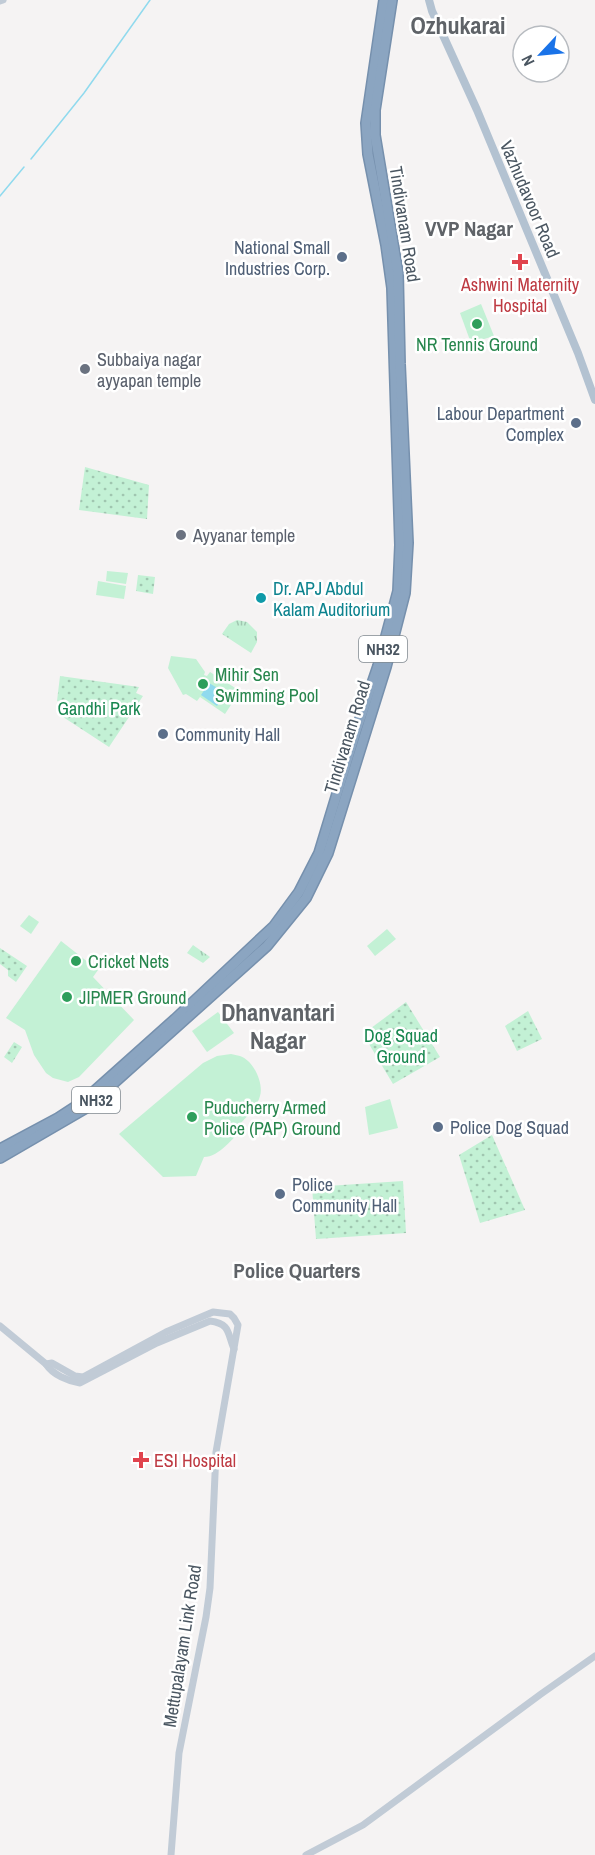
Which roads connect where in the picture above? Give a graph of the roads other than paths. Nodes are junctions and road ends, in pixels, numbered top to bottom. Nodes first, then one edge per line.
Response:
1 (384, 0) edge
2 (392, 0) edge
3 (424, 0) edge
4 (429, 0) edge
5 (432, 11) junction
6 (595, 400) edge
7 (178, 1022) junction
8 (0, 1149) edge
9 (0, 1158) edge
10 (0, 1326) edge
11 (234, 1349) junction
12 (46, 1364) junction
13 (595, 1656) edge
14 (171, 1855) edge
15 (306, 1855) edge

1 - 7 highway, NH32
2 - 7 highway, Tindivanam Road / NH32
3 - 5 main road, Vazhudavoor Road
4 - 5 main road, Vazhudavoor Road
5 - 6 main road, Vazhudavoor Road
7 - 8 highway, NH32
7 - 9 highway, Tindivanam Road / NH32
10 - 12 street, Mettupalayam Link Road
11 - 12 street
11 - 12 street, Mettupalayam Link Road
11 - 14 street, Mettupalayam Link Road
13 - 15 street

